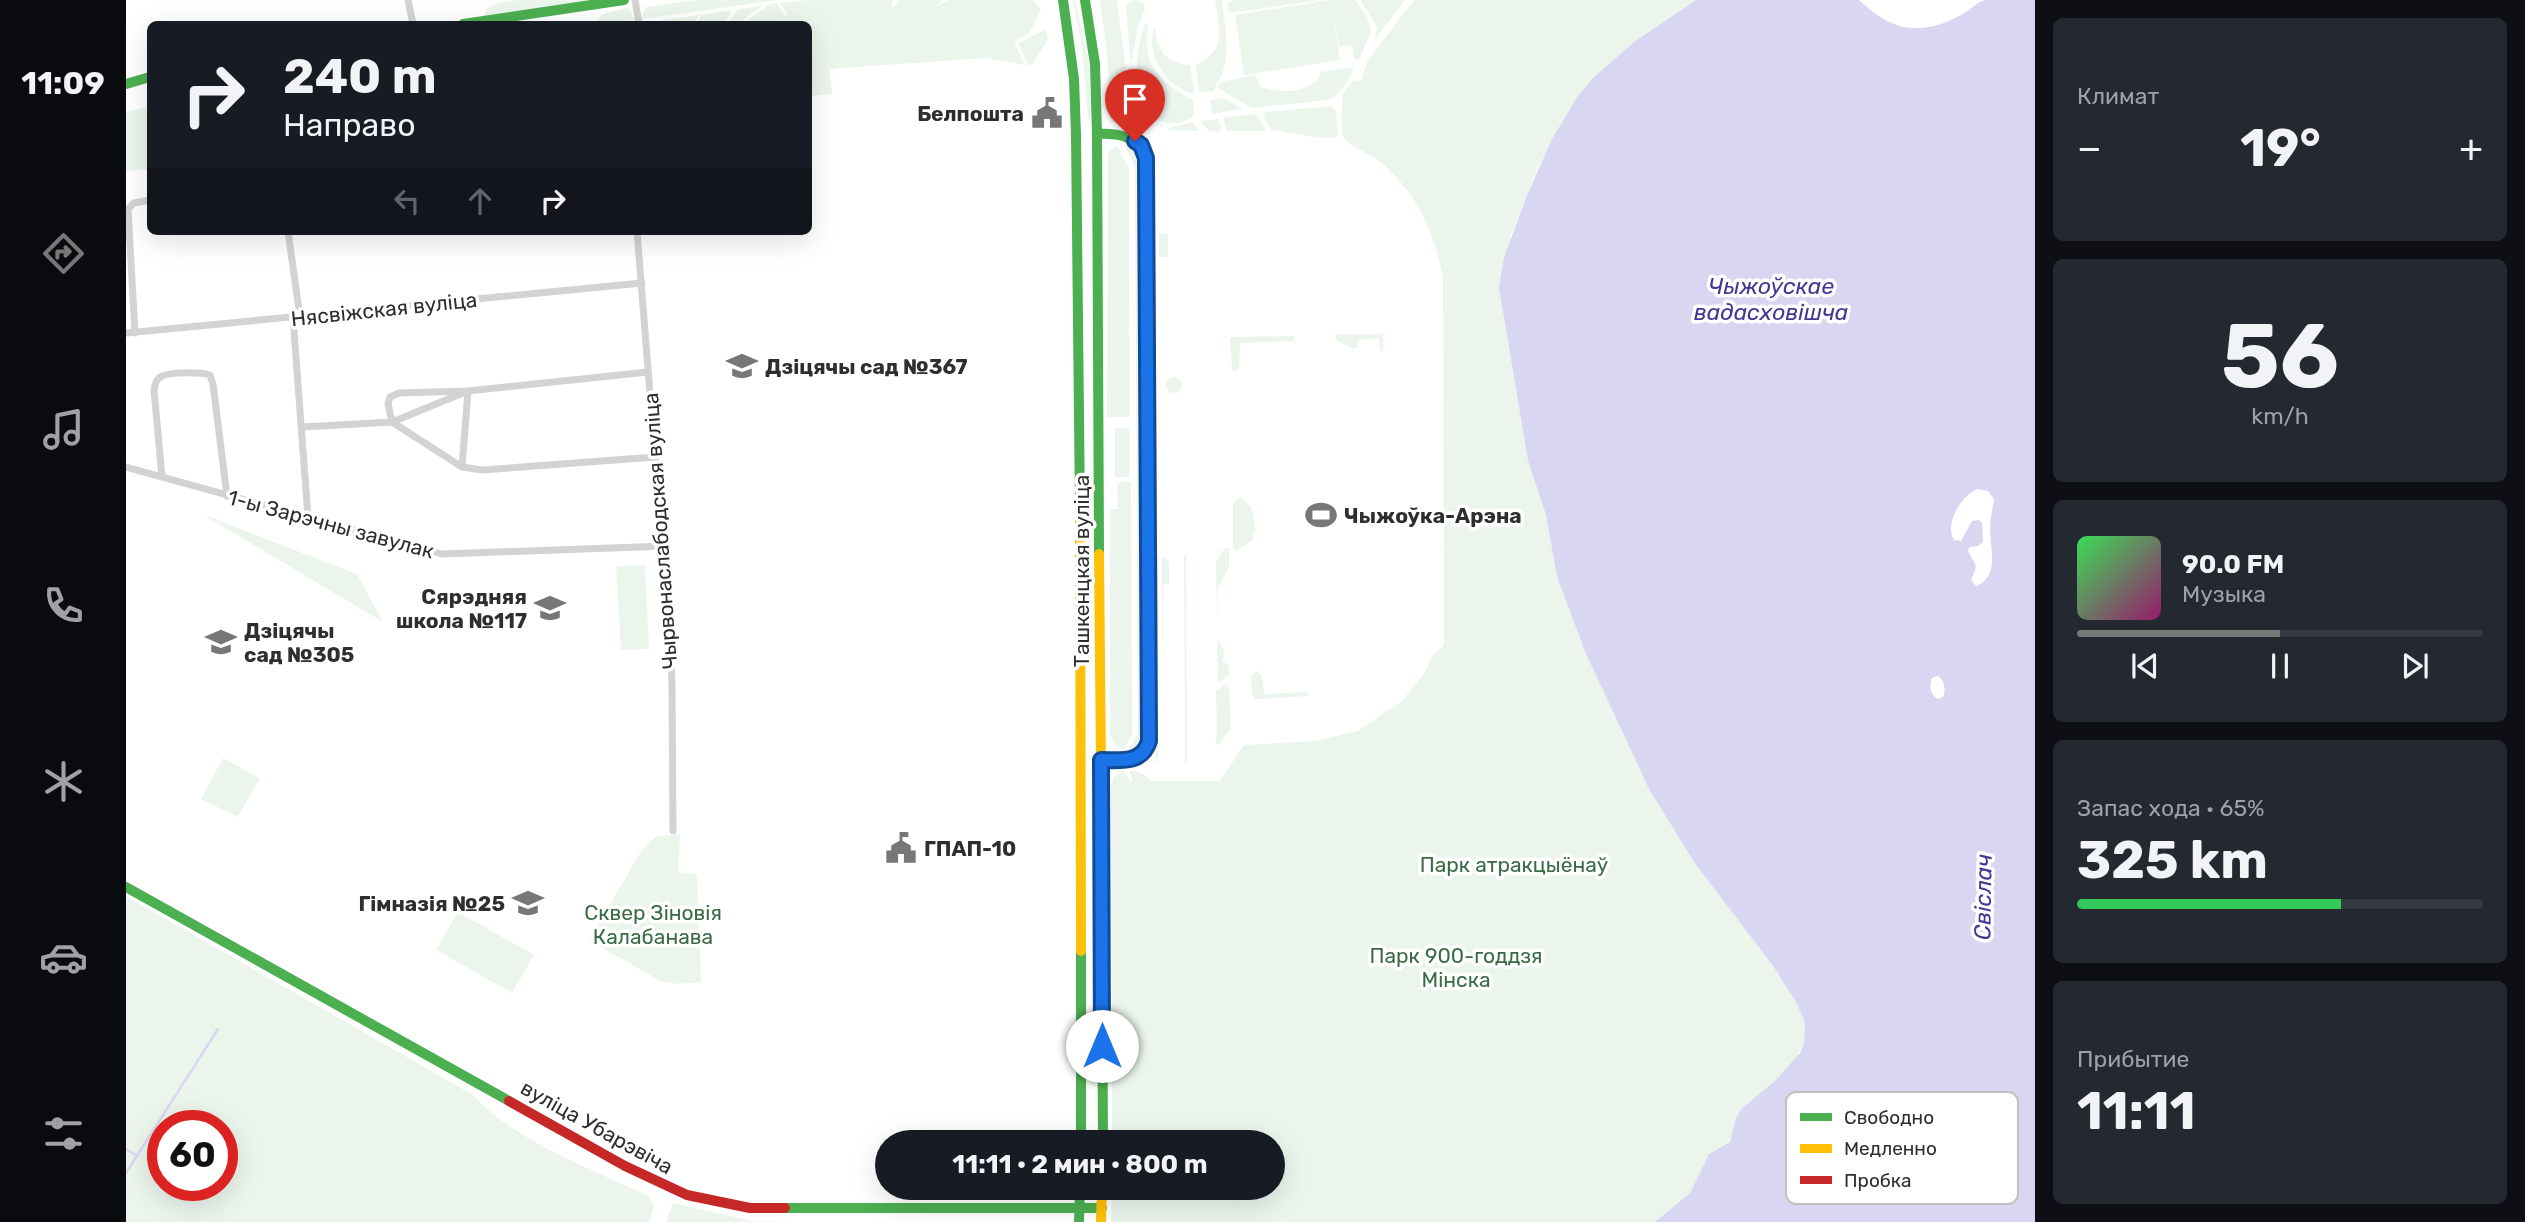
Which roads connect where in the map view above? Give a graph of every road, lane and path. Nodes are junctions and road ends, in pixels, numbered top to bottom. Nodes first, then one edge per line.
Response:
1 (408, 0) edge
2 (624, 0) edge
3 (635, 0) edge
4 (1063, 0) edge
5 (1085, 0) edge
6 (412, 21) edge
7 (483, 21) edge
8 (638, 21) edge
9 (147, 78) edge
10 (126, 83) edge
11 (1097, 134) junction
12 (1076, 135) junction
13 (147, 201) edge
14 (288, 235) edge
15 (637, 235) edge
16 (642, 284) junction
17 (296, 318) junction
18 (126, 333) edge
19 (135, 333) junction
20 (648, 372) junction
21 (468, 391) junction
22 (392, 422) junction
23 (303, 427) junction
24 (655, 457) junction
25 (126, 467) edge
26 (462, 467) junction
27 (162, 477) junction
28 (227, 496) junction
29 (308, 517) junction
30 (666, 546) junction
31 (1080, 759) junction
32 (1101, 760) junction
33 (673, 831) dead end
34 (126, 887) edge
35 (1081, 1130) edge
36 (1103, 1130) edge
37 (1080, 1200) edge
38 (1102, 1200) edge
39 (1080, 1207) junction
40 (1102, 1208) junction
41 (1079, 1222) edge
42 (1101, 1222) edge

1 - 6 street
2 - 7 main road
3 - 8 street
4 - 12 main road, Ташкенцкая вуліца
5 - 11 main road, Ташкенцкая вуліца
9 - 10 main road
11 - 12 main road
11 - 32 main road, Ташкенцкая вуліца
11 - 32 main road
12 - 31 main road, Ташкенцкая вуліца
13 - 19 street
14 - 17 street
15 - 16 street, Чырвонаслабодская вуліца
16 - 17 street, Нясвіжская вуліца
16 - 20 street, Чырвонаслабодская вуліца
17 - 19 street, Нясвіжская вуліца
17 - 23 street
18 - 19 street, Нясвіжская вуліца
20 - 21 street
20 - 24 street, Чырвонаслабодская вуліца
21 - 22 street
21 - 22 street
21 - 26 street
22 - 23 street
22 - 26 street
23 - 29 street
24 - 26 street
24 - 30 street, Чырвонаслабодская вуліца
25 - 27 street, 1-ы Зарэчны завулак
27 - 28 street, 1-ы Зарэчны завулак
27 - 28 street
28 - 29 street, 1-ы Зарэчны завулак
29 - 30 street, 1-ы Зарэчны завулак
30 - 33 street, Чырвонаслабодская вуліца
31 - 32 main road
31 - 35 main road, Ташкенцкая вуліца
32 - 36 main road, Ташкенцкая вуліца
34 - 39 main road, вуліца Убарэвіча
37 - 39 main road
38 - 40 main road
39 - 40 main road, вуліца Убарэвіча
39 - 41 main road
40 - 42 main road

